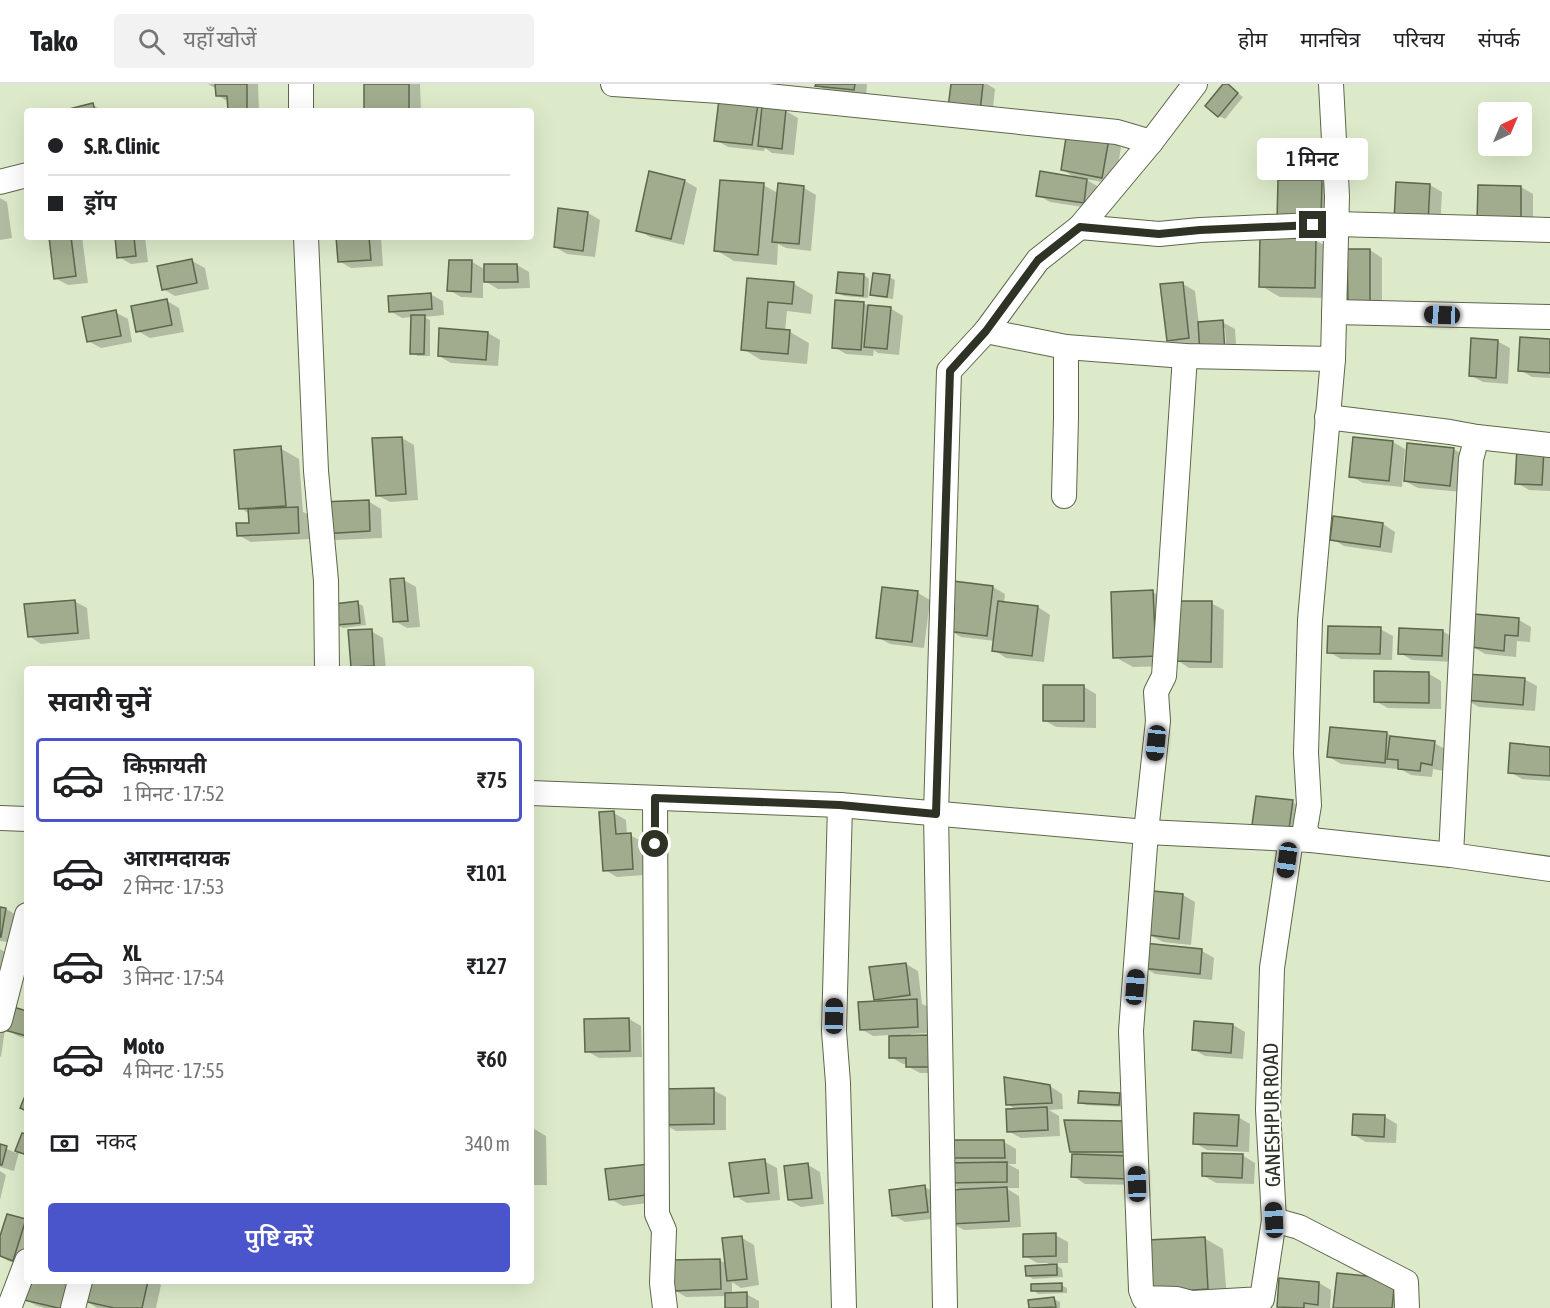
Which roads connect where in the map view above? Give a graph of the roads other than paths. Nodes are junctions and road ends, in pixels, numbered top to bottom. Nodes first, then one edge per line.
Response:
1 (301, 84) edge
2 (613, 84) edge
3 (1195, 84) edge
4 (1331, 84) edge
5 (301, 108) edge
6 (1151, 142) junction
7 (24, 176) edge
8 (0, 182) edge
9 (1336, 224) junction
10 (1080, 227) junction
11 (1550, 230) edge
12 (306, 240) edge
13 (1334, 312) junction
14 (1550, 317) edge
15 (986, 331) junction
16 (1066, 347) junction
17 (1185, 356) junction
18 (1333, 359) junction
19 (1328, 417) junction
20 (1477, 437) junction
21 (1550, 445) edge
22 (1064, 496) dead end
23 (327, 666) edge
24 (534, 793) edge
25 (655, 798) junction
26 (840, 805) junction
27 (936, 814) junction
28 (0, 818) edge
29 (24, 819) edge
30 (1146, 832) junction
31 (1301, 840) junction
32 (1451, 855) junction
33 (1550, 869) edge
34 (24, 927) edge
35 (0, 1020) edge
36 (1274, 1220) junction
37 (24, 1269) edge
38 (79, 1284) edge
39 (1193, 1306) edge
40 (9, 1308) edge
41 (74, 1308) edge
42 (665, 1308) edge
43 (844, 1308) edge
44 (945, 1308) edge
45 (1407, 1308) edge

1 - 5 street
2 - 6 street
3 - 6 street
4 - 9 street, GANESHPUR ROAD
6 - 10 street
7 - 8 street
9 - 10 street
9 - 11 street
9 - 13 street, GANESHPUR ROAD
10 - 15 street
12 - 23 street
13 - 14 street
13 - 18 street, GANESHPUR ROAD
15 - 16 street
15 - 27 street
16 - 17 street
16 - 22 street
17 - 18 street
17 - 30 street
18 - 19 street, GANESHPUR ROAD
19 - 20 street
19 - 31 street, GANESHPUR ROAD
20 - 21 street
20 - 32 street
24 - 25 street
25 - 26 street
25 - 42 street
26 - 27 street
26 - 43 street
27 - 30 street
27 - 44 street
28 - 29 street
30 - 31 street
30 - 39 street
31 - 32 street
31 - 36 street, GANESHPUR ROAD
32 - 33 street
34 - 35 street
36 - 39 street, GANESHPUR ROAD
36 - 45 street
37 - 40 street
38 - 41 street

